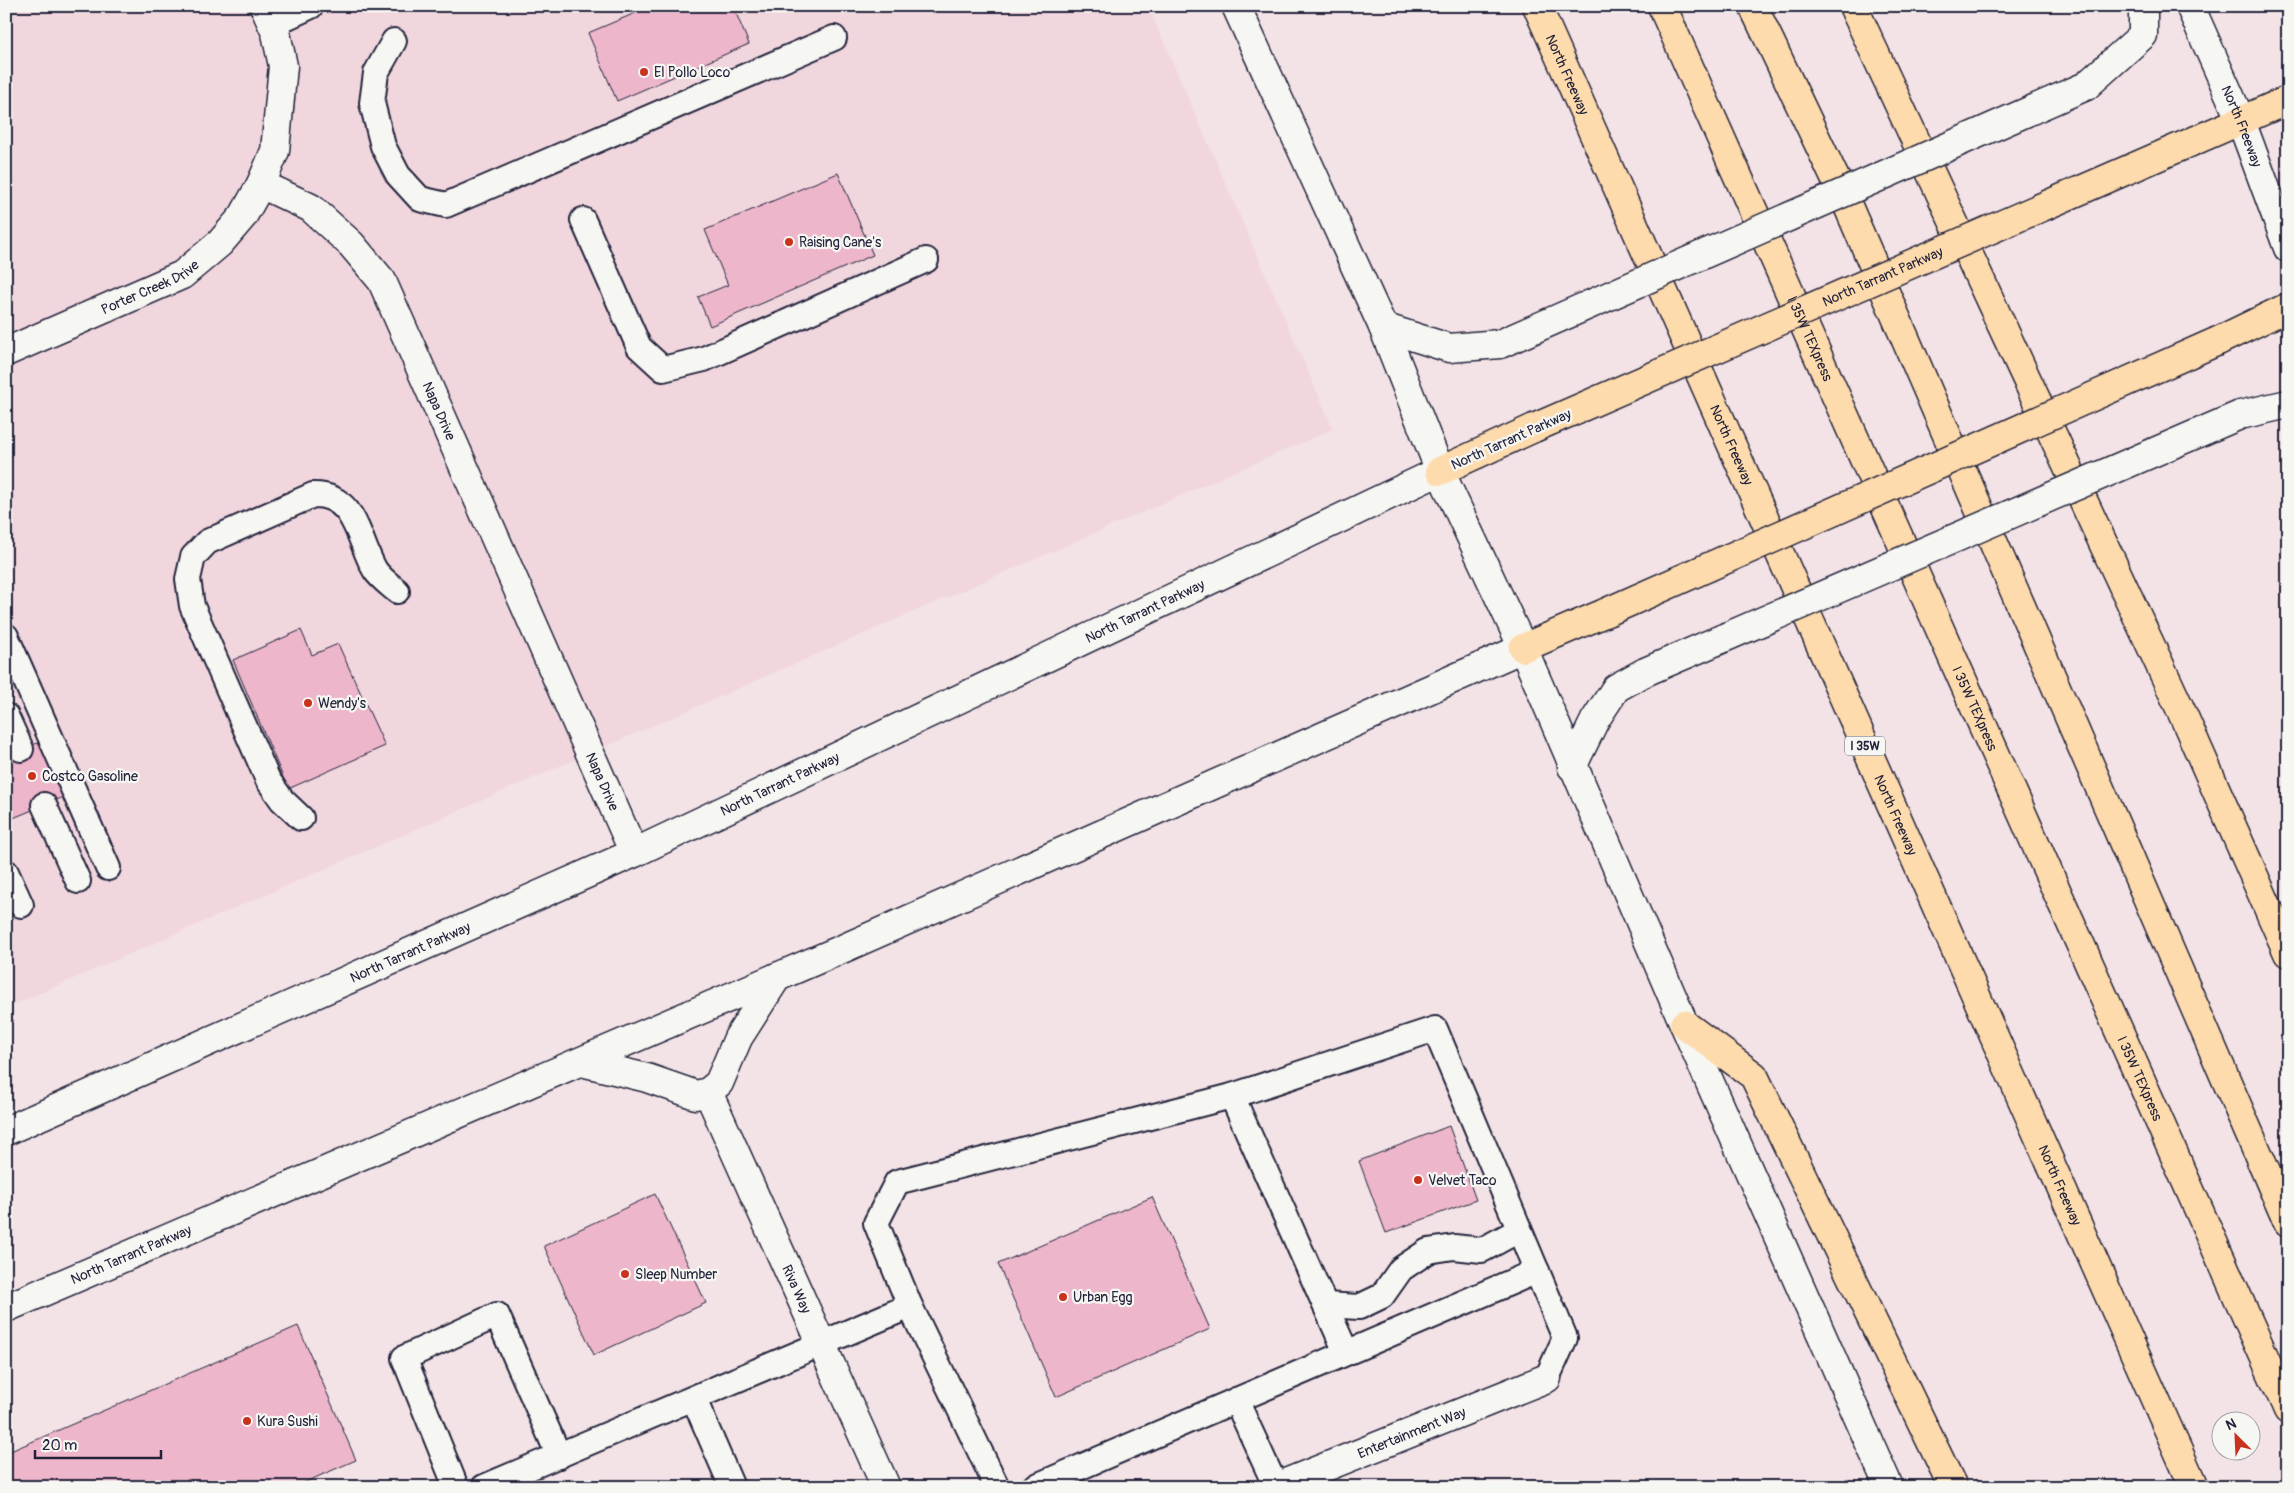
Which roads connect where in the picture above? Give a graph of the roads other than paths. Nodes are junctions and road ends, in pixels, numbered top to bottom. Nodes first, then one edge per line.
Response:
1 (311, 6) edge
2 (1236, 6) edge
3 (1536, 6) edge
4 (1662, 6) edge
5 (1753, 6) edge
6 (1853, 6) edge
7 (2143, 6) edge
8 (2190, 6) edge
9 (268, 15) edge
10 (834, 38) dead end
11 (394, 41) dead end
12 (2288, 100) edge
13 (2240, 121) junction
14 (261, 184) junction
15 (583, 220) dead end
16 (2288, 248) edge
17 (926, 260) dead end
18 (2288, 307) edge
19 (1383, 327) junction
20 (6, 352) edge
21 (2288, 404) edge
22 (1440, 471) junction
23 (397, 591) dead end
24 (6, 636) edge
25 (1522, 648) junction
26 (6, 716) edge
27 (21, 749) dead end
28 (1572, 767) junction
29 (44, 805) dead end
30 (301, 818) dead end
31 (634, 853) junction
32 (108, 868) dead end
33 (6, 872) edge
34 (78, 881) dead end
35 (21, 905) dead end
36 (2288, 953) edge
37 (777, 977) junction
38 (1684, 1024) junction
39 (581, 1062) junction
40 (708, 1092) junction
41 (1232, 1096) junction
42 (6, 1132) edge
43 (2288, 1223) edge
44 (1519, 1230) junction
45 (1537, 1270) junction
46 (1325, 1305) junction
47 (910, 1306) junction
48 (6, 1308) edge
49 (822, 1344) junction
50 (1346, 1352) junction
51 (1547, 1378) joint
52 (694, 1399) junction
53 (1236, 1400) junction
54 (2288, 1410) edge
55 (559, 1456) junction
56 (456, 1487) edge
57 (484, 1487) edge
58 (732, 1487) edge
59 (886, 1487) edge
60 (996, 1487) edge
61 (1034, 1487) edge
62 (1276, 1487) edge
63 (1889, 1487) edge
64 (1953, 1487) edge
65 (2194, 1487) edge

1 - 9 lane
2 - 19 main road
3 - 65 main road, North Freeway / I 35W
4 - 54 main road, I 35W TEXpress
5 - 43 main road
6 - 36 main road
7 - 19 main road, bridge
8 - 13 main road, North Freeway
9 - 14 main road
10 - 11 lane
12 - 13 main road, North Tarrant Parkway
13 - 16 main road, North Freeway
13 - 22 main road, North Tarrant Parkway, bridge
14 - 20 main road, Porter Creek Drive
14 - 31 main road, Napa Drive
15 - 17 lane
18 - 25 main road, North Tarrant Parkway, bridge
19 - 22 main road
21 - 28 main road, bridge
22 - 25 main road
22 - 31 main road, North Tarrant Parkway
23 - 30 lane
24 - 32 lane
25 - 28 main road
25 - 37 main road, North Tarrant Parkway
26 - 27 lane
28 - 38 main road
29 - 34 lane
31 - 42 main road, North Tarrant Parkway
33 - 35 lane
37 - 39 main road, North Tarrant Parkway
37 - 40 main road
38 - 63 main road
38 - 64 main road
39 - 40 main road
39 - 48 main road, North Tarrant Parkway
40 - 49 main road, Riva Way
41 - 44 lane
41 - 46 lane
41 - 47 lane
44 - 45 lane
44 - 46 lane
45 - 50 lane
45 - 51 lane
46 - 50 lane
47 - 49 lane
47 - 60 lane
49 - 52 lane
49 - 59 main road, Riva Way
50 - 53 lane
51 - 62 main road, Entertainment Way
52 - 55 lane
52 - 58 lane
53 - 61 lane
53 - 62 lane
55 - 56 lane
55 - 57 lane

